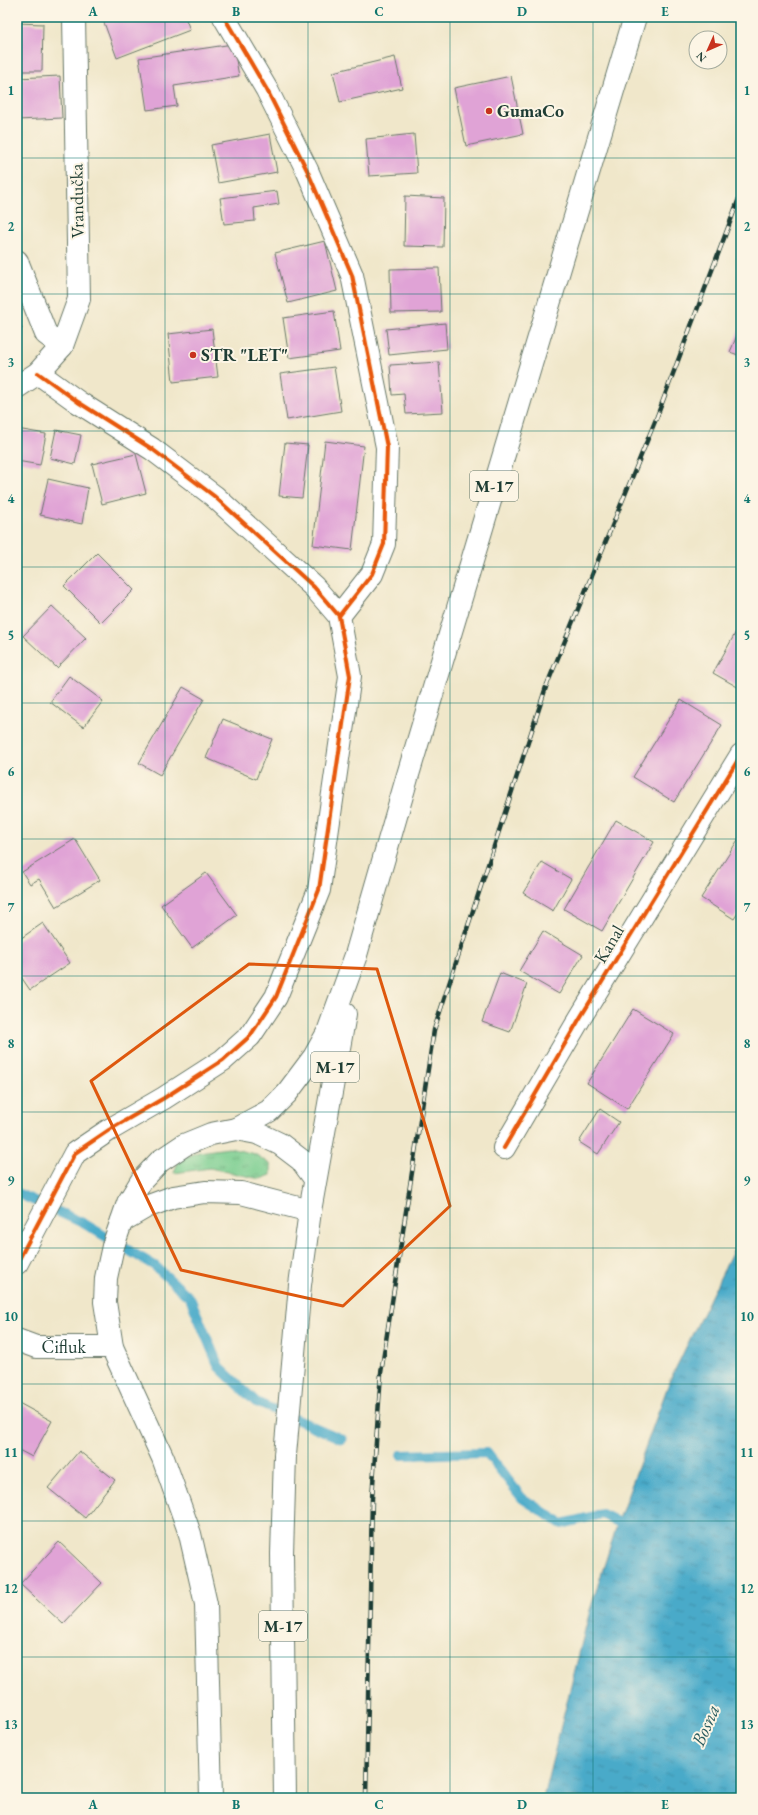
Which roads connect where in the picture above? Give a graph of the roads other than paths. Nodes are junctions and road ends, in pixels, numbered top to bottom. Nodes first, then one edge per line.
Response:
1 (74, 17) edge
2 (224, 17) edge
3 (635, 17) edge
4 (17, 261) edge
5 (62, 346) junction
6 (38, 373) junction
7 (17, 387) edge
8 (339, 616) junction
9 (741, 755) edge
10 (356, 955) junction
11 (236, 1129) junction
12 (504, 1148) dead end
13 (315, 1179) junction
14 (310, 1211) junction
15 (120, 1226) junction
16 (17, 1263) edge
17 (17, 1340) edge
18 (112, 1347) junction
19 (211, 1798) edge
20 (285, 1798) edge

1 - 5 main road, Vrandučka
2 - 8 main road
3 - 10 main road, M-17
4 - 5 main road
5 - 6 main road, Vrandučka
6 - 7 main road, Vrandučka
6 - 8 main road
8 - 16 main road
9 - 12 main road, Kanal
10 - 11 main road
10 - 13 main road, M-17
11 - 13 main road
11 - 15 main road
13 - 14 main road, M-17
14 - 15 main road
14 - 20 main road, M-17
15 - 18 main road
17 - 18 main road, Čifluk
18 - 19 main road

